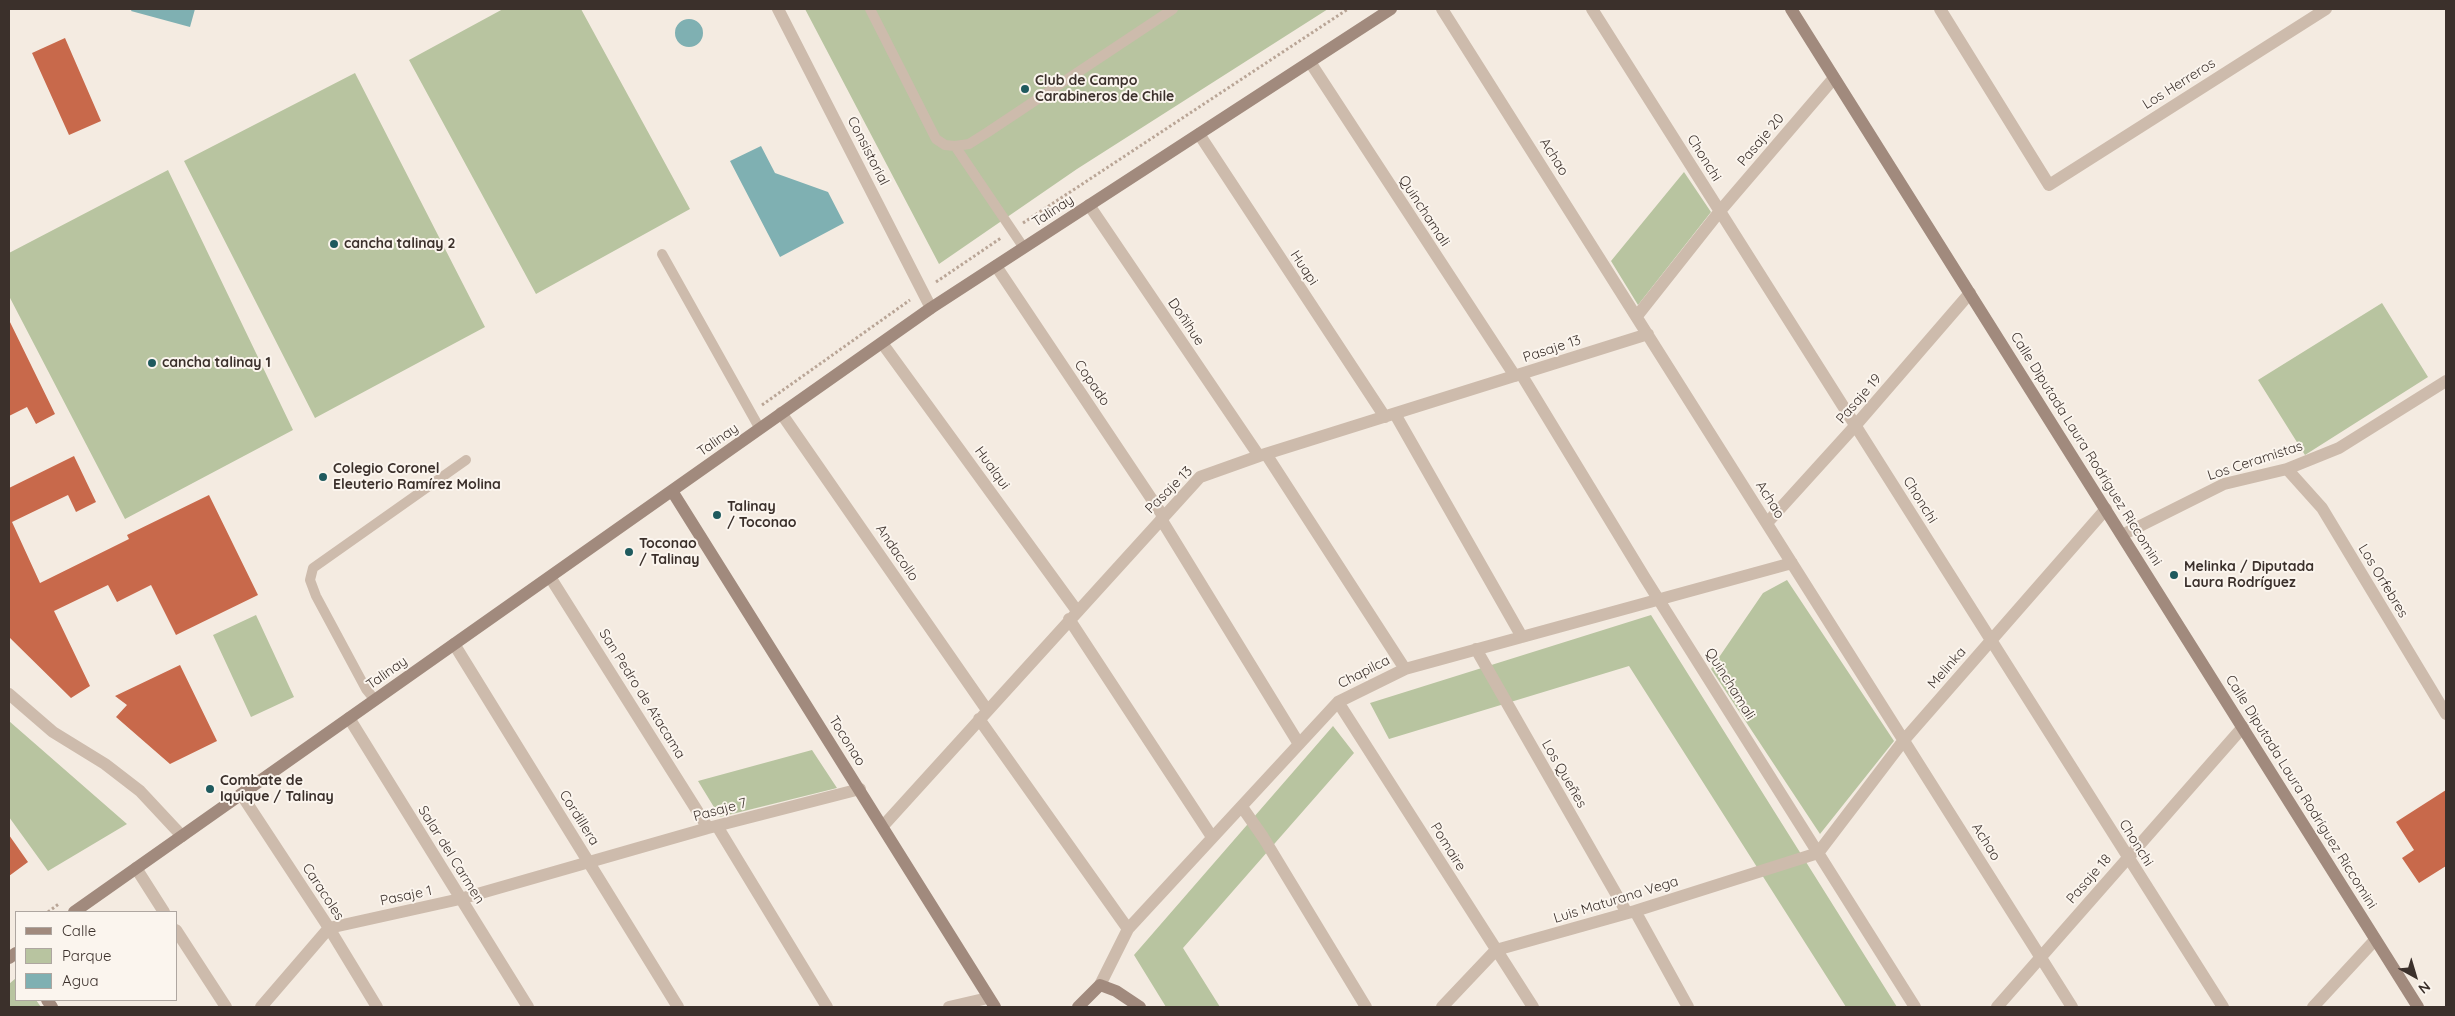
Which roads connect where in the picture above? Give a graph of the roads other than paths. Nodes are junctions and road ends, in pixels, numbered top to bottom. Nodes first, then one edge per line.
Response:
1 (778, 9) edge
2 (870, 9) edge
3 (1173, 9) edge
4 (1391, 9) edge
5 (1442, 9) edge
6 (1592, 9) edge
7 (1791, 9) edge
8 (1940, 9) edge
9 (2326, 9) edge
10 (1310, 62) junction
11 (1834, 78) junction
12 (1199, 134) junction
13 (955, 146) junction
14 (1089, 205) junction
15 (1720, 211) junction
16 (1024, 248) junction
17 (662, 254) dead end
18 (996, 266) junction
19 (1970, 293) junction
20 (931, 308) junction
21 (1637, 316) junction
22 (1648, 334) junction
23 (882, 343) junction
24 (1518, 375) junction
25 (2446, 381) edge
26 (782, 414) junction
27 (1390, 415) junction
28 (1856, 426) junction
29 (760, 429) junction
30 (1263, 455) junction
31 (466, 460) dead end
32 (2287, 469) junction
33 (672, 491) junction
34 (2106, 509) junction
35 (1162, 517) junction
36 (1767, 523) junction
37 (2122, 535) junction
38 (1792, 563) junction
39 (550, 577) junction
40 (1658, 599) junction
41 (1073, 615) junction
42 (1522, 636) junction
43 (1991, 640) junction
44 (454, 644) junction
45 (1476, 649) junction
46 (1405, 668) junction
47 (9, 694) edge
48 (375, 700) junction
49 (1338, 702) junction
50 (2446, 714) edge
51 (983, 715) junction
52 (349, 718) junction
53 (2243, 727) junction
54 (1904, 740) junction
55 (1299, 744) junction
56 (860, 790) junction
57 (241, 794) junction
58 (1242, 807) junction
59 (883, 826) junction
60 (713, 827) junction
61 (182, 836) junction
62 (1212, 838) junction
63 (1818, 853) junction
64 (2128, 858) junction
65 (588, 863) junction
66 (136, 868) junction
67 (460, 900) junction
68 (75, 911) edge
69 (163, 911) edge
70 (1631, 912) junction
71 (329, 928) junction
72 (1128, 929) junction
73 (178, 933) edge
74 (2375, 940) junction
75 (1496, 950) junction
76 (2040, 958) junction
77 (1100, 985) junction
78 (992, 1002) edge
79 (226, 1007) edge
80 (262, 1007) edge
81 (377, 1007) edge
82 (528, 1007) edge
83 (678, 1007) edge
84 (827, 1007) edge
85 (949, 1007) edge
86 (1078, 1007) edge
87 (1140, 1007) edge
88 (1366, 1007) edge
89 (1442, 1007) edge
90 (1533, 1007) edge
91 (1688, 1007) edge
92 (1916, 1007) edge
93 (1997, 1007) edge
94 (2072, 1007) edge
95 (2223, 1007) edge
96 (2313, 1007) edge
97 (2418, 1007) edge

1 - 20 street, Consistorial
2 - 13 lane
3 - 13 lane
4 - 10 street, Talinay
5 - 21 street, Achao
6 - 15 street, Chonchi
7 - 11 street, Calle Diputada Laura Rodríguez Riccomini
8 - 9 street, Los Herreros
10 - 12 street, Talinay
10 - 24 street, Quinchamali
11 - 15 street, Pasaje 20
11 - 19 street, Calle Diputada Laura Rodríguez Riccomini
12 - 14 street, Talinay
12 - 27 street, Huapi
13 - 16 lane
14 - 16 street, Talinay
14 - 30 street, Doñihue
15 - 21 street, Pasaje 20
15 - 28 street, Chonchi
16 - 18 street, Talinay
17 - 29 lane
18 - 20 street, Talinay
18 - 35 street, Copado
19 - 28 street, Pasaje 19
19 - 34 street, Calle Diputada Laura Rodríguez Riccomini
20 - 23 street, Talinay
21 - 22 street, Achao
22 - 24 street, Pasaje 13
22 - 36 street, Achao
23 - 26 street, Talinay
23 - 41 street, Hualqui
24 - 27 street, Pasaje 13
24 - 40 street, Quinchamali
25 - 32 street, Los Ceramistas
26 - 29 street, Talinay
26 - 51 street, Andacollo
27 - 30 street, Pasaje 13
27 - 42 street, Huapi
28 - 36 street, Pasaje 19
28 - 43 street, Chonchi
29 - 33 street, Talinay
30 - 35 street, Pasaje 13
30 - 46 street, Doñihue
31 - 48 lane
32 - 37 street, Los Ceramistas
32 - 50 street, Los Orfebres
33 - 39 street, Talinay
33 - 56 street, Toconao
34 - 37 street, Calle Diputada Laura Rodríguez Riccomini
34 - 43 street, Melinka
35 - 41 street, Pasaje 13
35 - 55 street, Copado
36 - 38 street, Achao
37 - 53 street, Calle Diputada Laura Rodríguez Riccomini
38 - 40 street, Chapilca
38 - 54 street, Achao
39 - 44 street, Talinay
39 - 60 street, San Pedro de Atacama
40 - 42 street, Chapilca
40 - 63 street, Quinchamali
41 - 51 street, Pasaje 13
41 - 62 street, Hualqui
42 - 45 street, Chapilca
43 - 54 street, Melinka
43 - 64 street, Chonchi
44 - 48 street, Talinay
44 - 65 street, Cordillera
45 - 46 street, Chapilca
45 - 70 street, Los Queñes
46 - 49 street, Chapilca
47 - 61 street
48 - 52 street, Talinay
49 - 55 street, Chapilca
49 - 75 street, Pomaire
51 - 59 street, Pasaje 13
51 - 72 street, Andacollo
52 - 57 street, Talinay
52 - 67 street, Salar del Carmen
53 - 64 street, Pasaje 18
53 - 74 street, Calle Diputada Laura Rodríguez Riccomini
54 - 63 street, Melinka
54 - 76 street, Achao
55 - 58 street, Chapilca
56 - 59 street, Toconao
56 - 60 street, Pasaje 7
57 - 61 street, Talinay
57 - 71 street, Caracoles
58 - 62 street, Chapilca
58 - 88 street
59 - 78 street, Toconao
60 - 65 street, Pasaje 7
60 - 84 street, San Pedro de Atacama
61 - 66 street, Talinay
62 - 72 street, Chapilca
63 - 70 street, Luis Maturana Vega
63 - 92 street, Quinchamali
64 - 76 street, Pasaje 18
64 - 95 street, Chonchi
65 - 67 street, Pasaje 1
65 - 83 street, Cordillera
66 - 68 street, Talinay
66 - 69 street
67 - 71 street, Pasaje 1
67 - 82 street, Salar del Carmen
70 - 75 street, Luis Maturana Vega
70 - 91 street, Los Queñes
71 - 80 street
71 - 81 street, Caracoles
72 - 77 street, Chapilca
73 - 79 street
74 - 96 street
74 - 97 street, Calle Diputada Laura Rodríguez Riccomini
75 - 89 street
75 - 90 street, Pomaire
76 - 93 street, Pasaje 18
76 - 94 street, Achao
77 - 86 street, Chapilca
77 - 87 street
78 - 85 street

